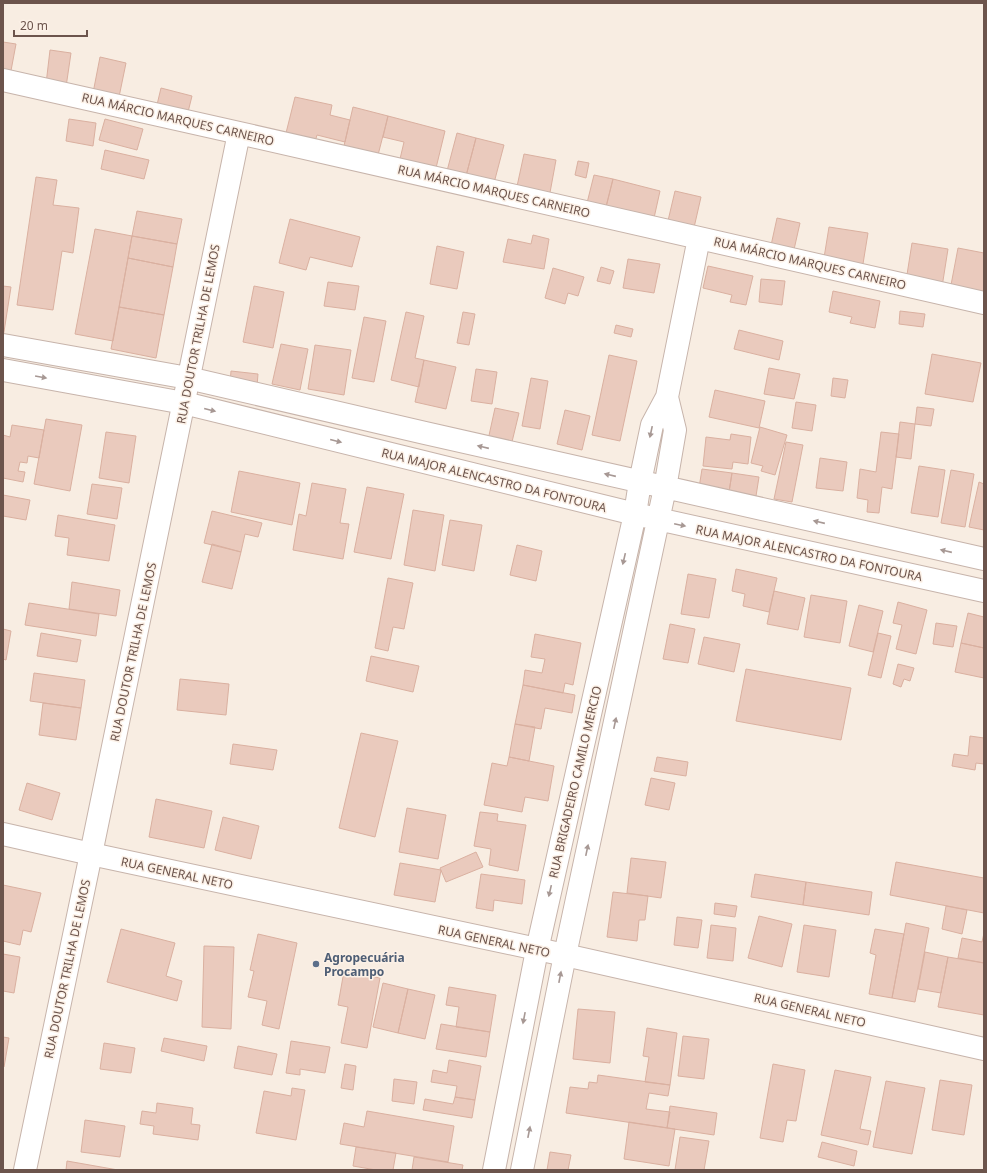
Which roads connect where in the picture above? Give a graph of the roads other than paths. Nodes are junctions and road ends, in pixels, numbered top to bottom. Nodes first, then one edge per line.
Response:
1 (3, 80) edge
2 (238, 133) junction
3 (699, 238) junction
4 (984, 303) edge
5 (3, 344) edge
6 (3, 370) edge
7 (188, 378) junction
8 (667, 397) junction
9 (184, 403) junction
10 (425, 433) junction
11 (417, 461) junction
12 (640, 482) junction
13 (665, 488) junction
14 (634, 514) junction
15 (658, 520) junction
16 (984, 559) edge
17 (984, 591) edge
18 (581, 753) junction
19 (607, 759) junction
20 (3, 834) edge
21 (91, 854) junction
22 (537, 950) junction
23 (565, 955) junction
24 (984, 1049) edge
25 (25, 1170) edge
26 (494, 1170) edge
27 (522, 1170) edge

1 - 2 street, RUA MÁRCIO MARQUES CARNEIRO
2 - 3 street, RUA MÁRCIO MARQUES CARNEIRO
2 - 7 street, RUA DOUTOR TRILHA DE LEMOS
3 - 4 street, RUA MÁRCIO MARQUES CARNEIRO
3 - 8 street, RUA BRIGADEIRO CAMILO MERCIO
5 - 7 street
6 -> 9 street, RUA MAJOR ALENCASTRO DA FONTOURA
7 - 9 street, RUA DOUTOR TRILHA DE LEMOS
7 - 10 street
8 -> 12 street, RUA BRIGADEIRO CAMILO MERCIO
8 - 13 street, RUA BRIGADEIRO CAMILO MERCIO
9 -> 11 street, RUA MAJOR ALENCASTRO DA FONTOURA
9 - 21 street, RUA DOUTOR TRILHA DE LEMOS
10 - 11 street
12 -> 10 street
11 - 14 street, RUA MAJOR ALENCASTRO DA FONTOURA
12 - 13 street
12 - 14 street, RUA BRIGADEIRO CAMILO MERCIO
13 - 15 street, RUA BRIGADEIRO CAMILO MERCIO
16 -> 13 street
14 - 15 street, RUA MAJOR ALENCASTRO DA FONTOURA
14 -> 18 street, RUA BRIGADEIRO CAMILO MERCIO
15 -> 17 street, RUA MAJOR ALENCASTRO DA FONTOURA
19 -> 15 street, RUA BRIGADEIRO CAMILO MERCIO
18 - 19 street
18 -> 22 street, RUA BRIGADEIRO CAMILO MERCIO
23 -> 19 street, RUA BRIGADEIRO CAMILO MERCIO
20 - 21 street, RUA GENERAL NETO
21 - 22 street, RUA GENERAL NETO
21 - 25 street, RUA DOUTOR TRILHA DE LEMOS
22 - 23 street, RUA GENERAL NETO
22 -> 26 street, RUA BRIGADEIRO CAMILO MERCIO
23 - 24 street, RUA GENERAL NETO
27 -> 23 street, RUA BRIGADEIRO CAMILO MERCIO

